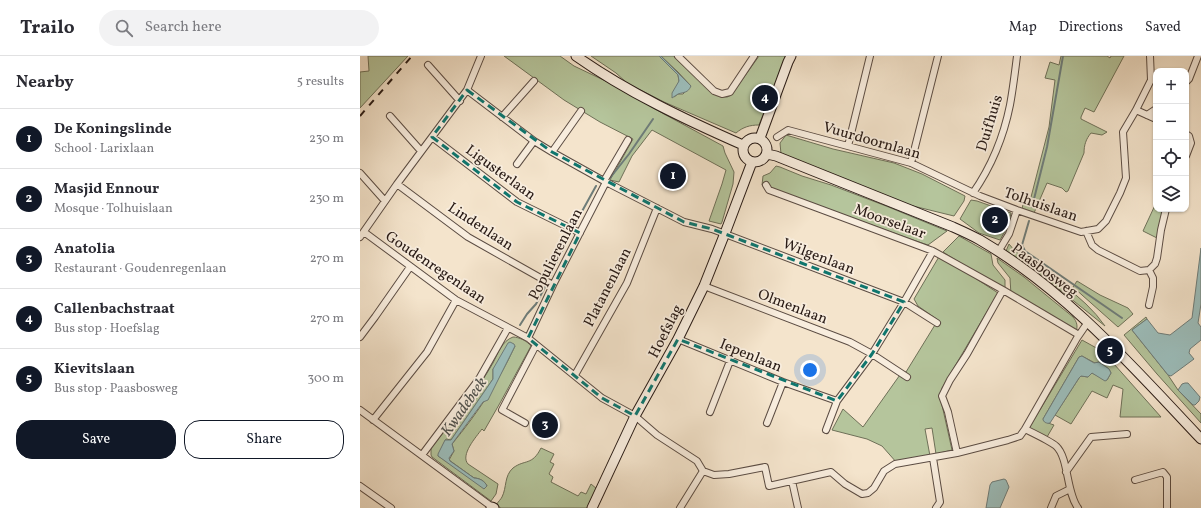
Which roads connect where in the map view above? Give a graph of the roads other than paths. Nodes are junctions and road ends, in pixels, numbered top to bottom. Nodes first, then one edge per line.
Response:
1 (481, 56) edge
2 (576, 56) edge
3 (678, 56) edge
4 (754, 56) edge
5 (791, 56) edge
6 (870, 56) edge
7 (938, 56) edge
8 (1017, 56) edge
9 (1150, 56) edge
10 (1198, 56) edge
11 (428, 65) dead end
12 (1189, 80) edge
13 (534, 81) dead end
14 (467, 90) junction
15 (460, 101) junction
16 (1136, 110) junction
17 (581, 111) dead end
18 (1153, 111) edge
19 (1147, 115) junction
20 (390, 116) dead end
21 (502, 117) junction
22 (1153, 118) edge
23 (1189, 136) edge
24 (432, 137) junction
25 (777, 137) dead end
26 (760, 138) junction
27 (628, 140) dead end
28 (534, 141) junction
29 (744, 145) junction
30 (848, 146) junction
31 (1189, 150) edge
32 (421, 151) junction
33 (552, 152) junction
34 (767, 154) junction
35 (752, 162) junction
36 (911, 163) junction
37 (517, 164) dead end
38 (360, 173) edge
39 (605, 182) junction
40 (397, 184) junction
41 (766, 185) dead end
42 (973, 193) junction
43 (980, 196) joint
44 (385, 201) junction
45 (657, 208) junction
46 (1017, 210) junction
47 (1165, 212) edge
48 (1086, 231) junction
49 (580, 233) junction
50 (724, 234) junction
51 (362, 235) edge
52 (933, 251) junction
53 (998, 252) junction
54 (410, 267) junction
55 (1149, 270) junction
56 (553, 285) junction
57 (704, 286) junction
58 (1003, 290) junction
59 (456, 300) junction
60 (904, 302) junction
61 (1149, 305) dead end
62 (1088, 322) junction
63 (937, 323) dead end
64 (508, 328) junction
65 (1078, 335) junction
66 (360, 338) edge
67 (528, 338) junction
68 (678, 339) junction
69 (536, 345) junction
70 (872, 354) junction
71 (730, 361) junction
72 (575, 375) junction
73 (907, 377) dead end
74 (782, 382) junction
75 (836, 401) junction
76 (360, 410) edge
77 (710, 412) dead end
78 (635, 416) junction
79 (373, 420) junction
80 (525, 423) dead end
81 (767, 423) dead end
82 (1025, 429) junction
83 (826, 430) dead end
84 (1127, 434) dead end
85 (1201, 439) edge
86 (957, 453) junction
87 (422, 455) junction
88 (933, 458) junction
89 (704, 471) junction
90 (1066, 472) junction
91 (1135, 480) dead end
92 (792, 481) junction
93 (360, 486) edge
94 (1070, 490) junction
95 (391, 508) edge
96 (492, 508) edge
97 (592, 508) edge
98 (680, 508) edge
99 (798, 508) edge
100 (936, 508) edge
101 (1051, 508) edge
102 (1078, 508) edge
103 (1167, 508) edge

1 - 14 street
2 - 29 street
3 - 4 street
5 - 26 street
6 - 30 street
7 - 36 street
8 - 42 street, Duifhuis
9 - 16 street, Tolhuislaan
10 - 12 street
11 - 15 street
13 - 21 street
14 - 15 street
14 - 21 street, Wilgenlaan
15 - 24 street
16 - 19 street
16 - 48 street, Tolhuislaan
17 - 33 street
18 - 19 street
19 - 22 street
20 - 32 street
21 - 28 street, Wilgenlaan
23 - 31 street
24 - 32 street
24 - 49 street, Ligusterlaan
25 - 30 street, Vuurdoornlaan
26 - 29 street
26 - 34 street
27 - 39 street, Populierenlaan
28 - 33 street, Wilgenlaan
28 - 37 street
29 - 35 street
30 - 36 street, Vuurdoornlaan
32 - 40 street
33 - 39 street, Wilgenlaan
34 - 35 street
34 - 53 street, Paasbosweg
35 - 50 street, Hoefslag
36 - 42 street, Vuurdoornlaan
38 - 44 street
39 - 45 street, Wilgenlaan
39 - 49 street, Populierenlaan
40 - 44 street
40 - 56 street, Lindenlaan
41 - 52 street, Moorselaar
42 - 43 street, Vuurdoornlaan
43 - 46 street, Tolhuislaan
44 - 51 street
45 - 50 street, Wilgenlaan
45 - 72 street, Platanenlaan
46 - 48 street, Tolhuislaan
46 - 53 street
47 - 55 street
48 - 55 street
49 - 56 street, Populierenlaan
50 - 57 street, Hoefslag
50 - 60 street, Wilgenlaan
51 - 54 street, Goudenregenlaan
52 - 58 street, Moorselaar
52 - 60 street
53 - 62 street, Paasbosweg
54 - 59 street, Goudenregenlaan
54 - 66 street
55 - 61 street
56 - 67 street, Populierenlaan
57 - 68 street, Hoefslag
57 - 70 street, Olmenlaan
58 - 65 street, Moorselaar
58 - 86 street
59 - 64 street, Goudenregenlaan
59 - 79 street
60 - 63 street, Wilgenlaan
60 - 70 street
62 - 65 street
62 - 85 street, Paasbosweg
64 - 67 street, Goudenregenlaan
64 - 87 street
65 - 82 street
67 - 69 street, Goudenregenlaan
68 - 71 street, Iepenlaan
68 - 78 street, Hoefslag
69 - 72 street, Goudenregenlaan
69 - 80 street
70 - 73 street, Olmenlaan
70 - 75 street
71 - 74 street, Iepenlaan
71 - 77 street
72 - 78 street, Goudenregenlaan
74 - 75 street, Iepenlaan
74 - 81 street
75 - 83 street
76 - 79 street
78 - 89 street, Goudenregenlaan
78 - 97 street, Hoefslag
79 - 87 street
82 - 86 street
82 - 90 street
84 - 90 street
86 - 88 street
87 - 96 street
88 - 92 street
88 - 100 street
89 - 92 street
89 - 98 street
90 - 94 street
91 - 103 street
92 - 99 street
93 - 95 street
94 - 101 street
94 - 102 street

